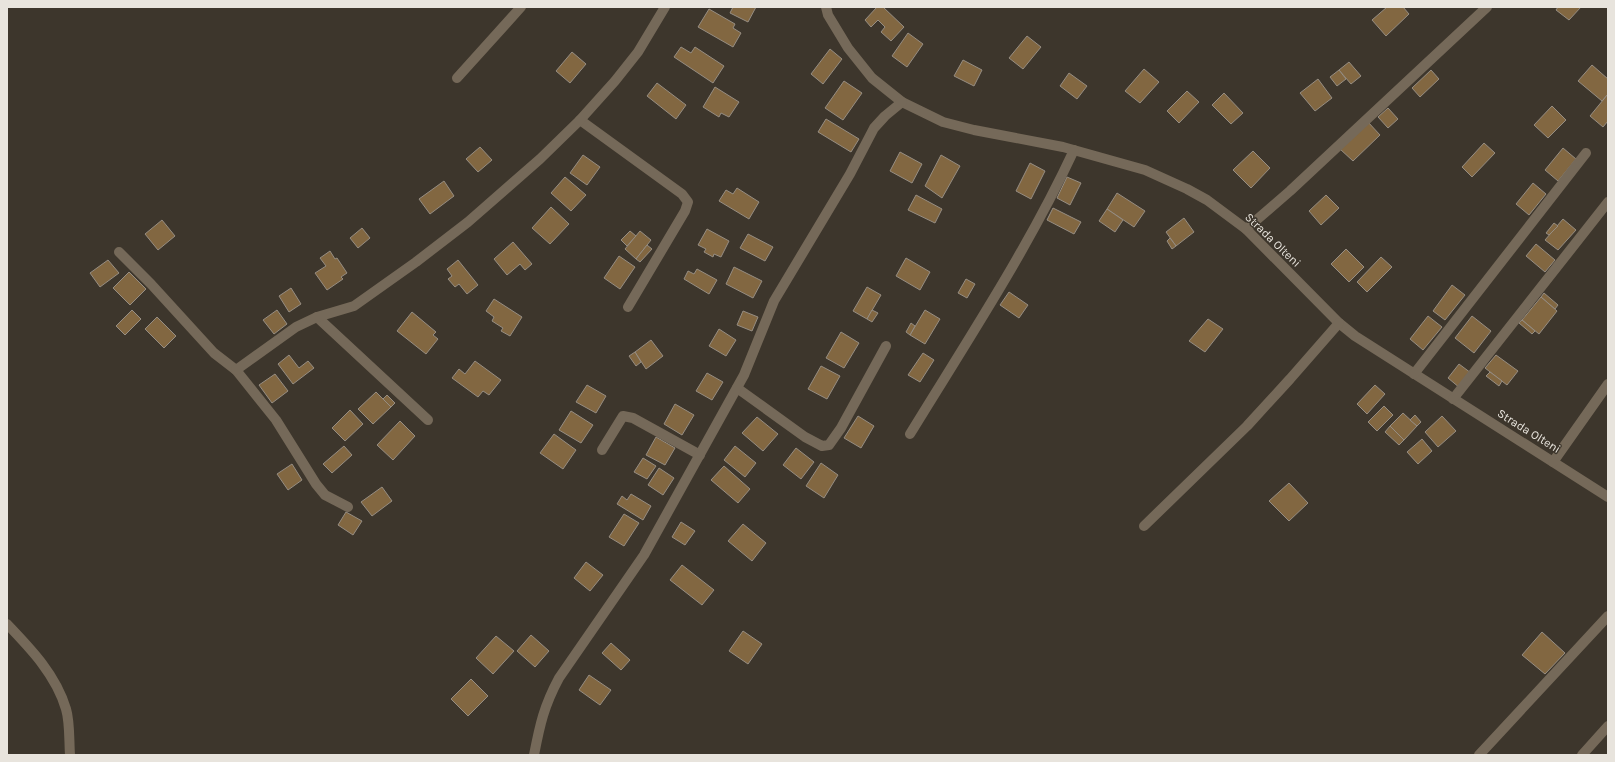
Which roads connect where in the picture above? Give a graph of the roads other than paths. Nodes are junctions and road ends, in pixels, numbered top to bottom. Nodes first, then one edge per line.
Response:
1 (521, 7) edge
2 (665, 7) edge
3 (826, 7) edge
4 (1487, 7) edge
5 (456, 78) dead end
6 (902, 102) junction
7 (580, 120) junction
8 (1074, 150) junction
9 (1586, 153) dead end
10 (1608, 202) edge
11 (1246, 229) junction
12 (119, 252) dead end
13 (628, 307) dead end
14 (317, 317) junction
15 (1339, 323) junction
16 (886, 346) dead end
17 (236, 370) junction
18 (1414, 374) junction
19 (1608, 384) edge
20 (737, 388) junction
21 (1453, 399) junction
22 (428, 420) dead end
23 (910, 434) dead end
24 (602, 450) dead end
25 (700, 455) junction
26 (1553, 462) junction
27 (1606, 494) edge
28 (348, 507) dead end
29 (1144, 526) dead end
30 (1608, 616) edge
31 (7, 624) edge
32 (1608, 726) edge
33 (70, 755) edge
34 (534, 755) edge
35 (1479, 755) edge
36 (1582, 755) edge

1 - 5 street
2 - 7 street
3 - 6 street, Strada Olteni
4 - 11 street
6 - 8 street, Strada Olteni
6 - 20 street
7 - 13 street
7 - 14 street
8 - 11 street, Strada Olteni
8 - 23 street
9 - 18 street
10 - 21 street
11 - 15 street, Strada Olteni
12 - 17 street
14 - 17 street
14 - 22 street
15 - 18 street, Strada Olteni
15 - 29 street
16 - 20 street
17 - 28 street
18 - 21 street, Strada Olteni
19 - 26 street
20 - 25 street
21 - 26 street, Strada Olteni
24 - 25 street
25 - 34 street
26 - 27 street, Strada Olteni
30 - 35 street
31 - 33 street
32 - 36 street

